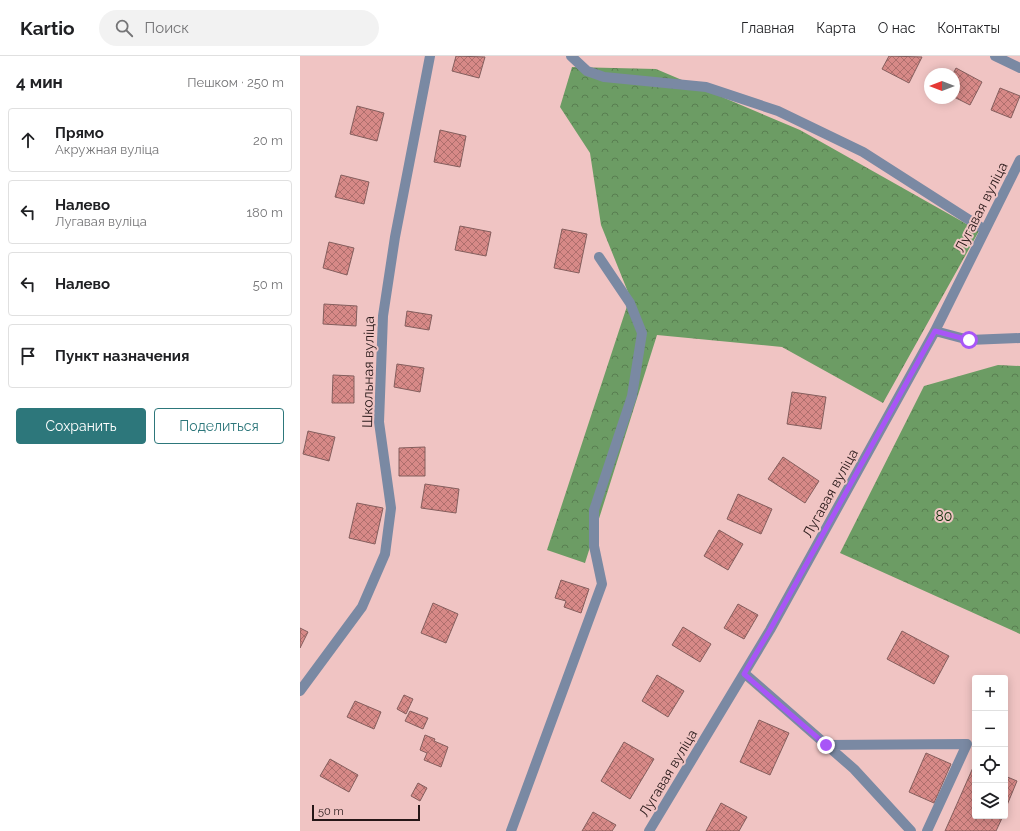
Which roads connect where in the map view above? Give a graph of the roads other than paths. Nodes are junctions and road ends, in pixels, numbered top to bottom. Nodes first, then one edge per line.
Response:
1 (430, 56) edge
2 (571, 56) edge
3 (995, 56) edge
4 (1020, 68) edge
5 (1020, 160) edge
6 (985, 230) junction
7 (599, 257) dead end
8 (935, 331) junction
9 (1020, 338) edge
10 (744, 674) junction
11 (300, 691) edge
12 (826, 745) junction
13 (511, 831) edge
14 (649, 831) edge
15 (911, 831) edge
16 (926, 831) edge

1 - 11 street, Школьная вуліца
2 - 6 street
3 - 4 street
5 - 6 street, Лугавая вуліца
6 - 8 street, Лугавая вуліца
7 - 13 street
8 - 9 street
8 - 10 street, Лугавая вуліца
10 - 12 street
10 - 14 street, Лугавая вуліца
12 - 15 street
12 - 16 street

